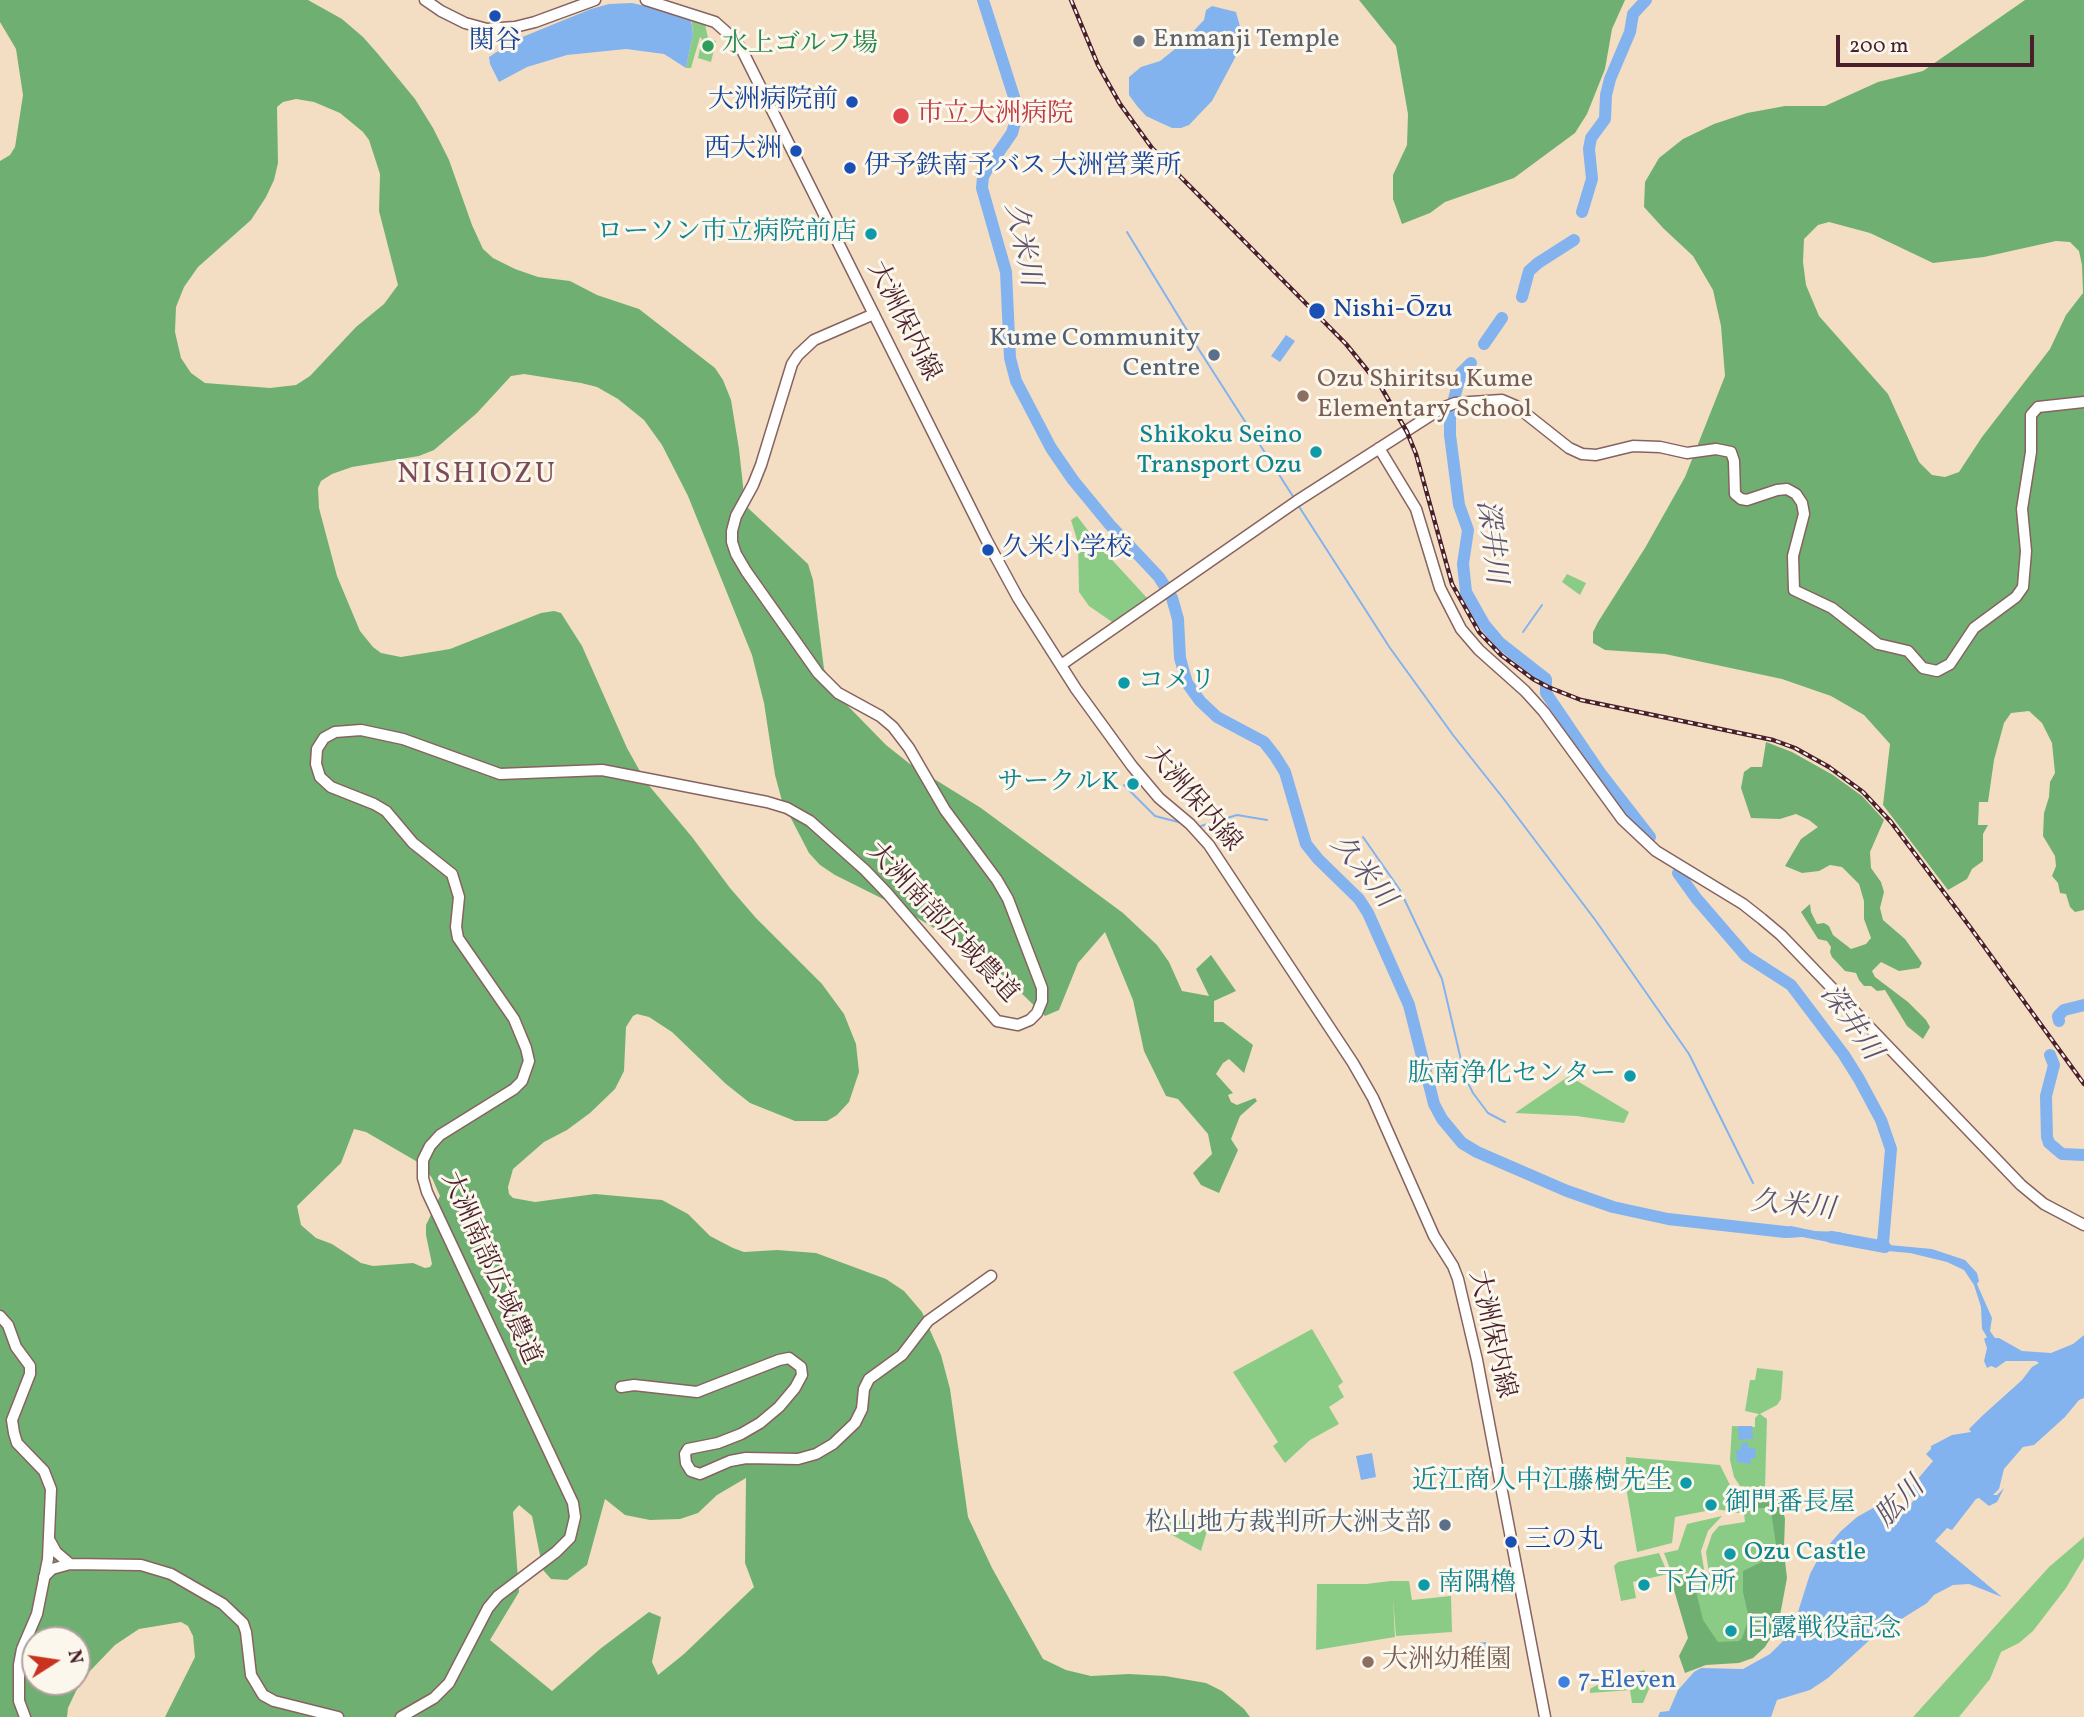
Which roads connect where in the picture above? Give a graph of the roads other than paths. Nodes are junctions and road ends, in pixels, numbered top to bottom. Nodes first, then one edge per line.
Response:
1 (425, 0) edge
2 (595, 0) edge
3 (646, 0) edge
4 (874, 314) junction
5 (2084, 402) edge
6 (1380, 449) junction
7 (1061, 665) junction
8 (2084, 1226) edge
9 (991, 1276) dead end
10 (0, 1316) edge
11 (621, 1387) dead end
12 (50, 1541) junction
13 (70, 1564) junction
14 (44, 1577) junction
15 (25, 1717) edge
16 (338, 1717) edge
17 (401, 1717) edge
18 (1545, 1717) edge

1 - 2 street
3 - 4 street, 大洲保内線
4 - 7 street, 大洲保内線
4 - 17 street, 大洲南部広域農道
5 - 6 street
6 - 7 street
6 - 8 street
7 - 18 street, 大洲保内線
9 - 11 street
10 - 12 street
12 - 13 street
12 - 14 street
13 - 14 street
13 - 16 street
14 - 15 street

